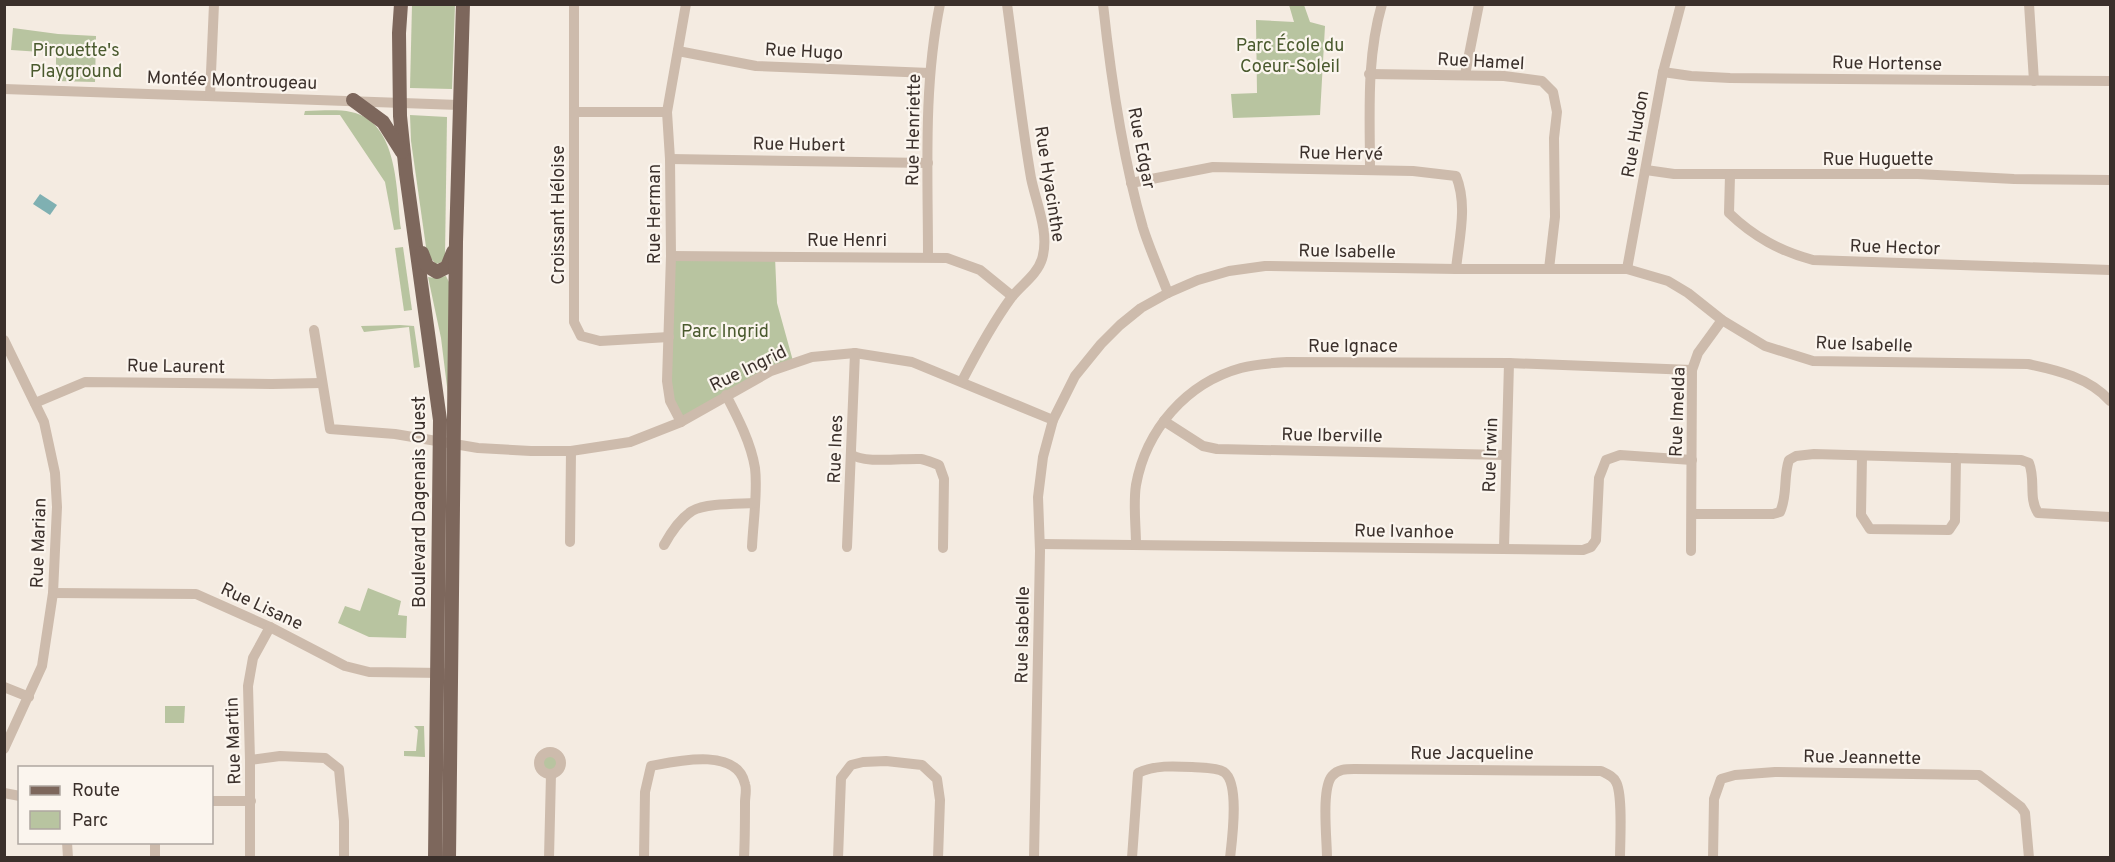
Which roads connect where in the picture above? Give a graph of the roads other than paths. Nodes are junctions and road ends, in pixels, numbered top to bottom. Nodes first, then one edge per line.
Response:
1 (214, 4) edge
2 (401, 4) edge
3 (463, 4) edge
4 (574, 4) edge
5 (686, 4) edge
6 (940, 4) edge
7 (1006, 4) edge
8 (1103, 4) edge
9 (1382, 4) edge
10 (1479, 4) edge
11 (1681, 4) edge
12 (2029, 4) edge
13 (678, 51) junction
14 (1663, 72) junction
15 (930, 73) junction
16 (1369, 74) junction
17 (1465, 75) junction
18 (2034, 81) junction
19 (2110, 81) edge
20 (4, 90) edge
21 (210, 96) junction
22 (354, 100) junction
23 (400, 102) junction
24 (459, 105) junction
25 (574, 112) junction
26 (667, 112) junction
27 (404, 157) junction
28 (670, 159) junction
29 (928, 163) junction
30 (1370, 170) junction
31 (1646, 170) junction
32 (1730, 175) junction
33 (2110, 180) edge
34 (1131, 183) junction
35 (414, 235) junction
36 (456, 242) junction
37 (671, 256) junction
38 (928, 257) junction
39 (1456, 269) junction
40 (1549, 269) junction
41 (1627, 269) junction
42 (2110, 270) edge
43 (1168, 293) junction
44 (1012, 296) junction
45 (1722, 320) junction
46 (314, 330) dead end
47 (669, 338) junction
48 (4, 340) edge
49 (855, 353) junction
50 (1509, 363) junction
51 (1692, 370) junction
52 (962, 381) junction
53 (321, 382) junction
54 (2107, 389) edge
55 (726, 395) junction
56 (2110, 401) edge
57 (35, 403) junction
58 (1053, 420) junction
59 (1164, 421) junction
60 (681, 422) junction
61 (440, 442) junction
62 (454, 444) junction
63 (571, 451) junction
64 (851, 454) junction
65 (1506, 455) junction
66 (1862, 456) junction
67 (1956, 458) junction
68 (1692, 460) junction
69 (754, 503) junction
70 (1692, 514) junction
71 (2110, 517) edge
72 (570, 542) dead end
73 (1040, 544) junction
74 (664, 545) dead end
75 (1136, 545) junction
76 (752, 547) dead end
77 (848, 547) dead end
78 (943, 548) dead end
79 (1504, 548) junction
80 (1691, 551) dead end
81 (53, 593) junction
82 (270, 627) junction
83 (444, 673) junction
84 (4, 687) edge
85 (29, 697) junction
86 (4, 749) edge
87 (250, 760) junction
88 (550, 774) dead end
89 (213, 801) edge
90 (251, 801) junction
91 (250, 858) edge
92 (344, 858) edge
93 (435, 858) edge
94 (449, 858) edge
95 (549, 858) edge
96 (644, 858) edge
97 (744, 858) edge
98 (838, 858) edge
99 (938, 858) edge
100 (1034, 858) edge
101 (1132, 858) edge
102 (1230, 858) edge
103 (1327, 858) edge
104 (1620, 858) edge
105 (1713, 858) edge
106 (2029, 858) edge

1 - 21 street
2 - 23 main road, Boulevard Dagenais Ouest
3 - 24 main road, Boulevard Dagenais Ouest
4 - 25 street, Croissant Héloise
5 - 13 street, Rue Herman
6 - 15 street, Rue Henriette
7 - 44 street, Rue Hyacinthe
8 - 34 street, Rue Edgar
9 - 16 street
10 - 17 street
11 - 14 street, Rue Hudon
12 - 18 street
13 - 15 street, Rue Hugo
13 - 26 street, Rue Herman
14 - 18 street, Rue Hortense
14 - 31 street, Rue Hudon
15 - 29 street, Rue Henriette
16 - 17 street, Rue Hamel
16 - 30 street
17 - 40 street, Rue Hamel
18 - 19 street, Rue Hortense
20 - 21 street, Montée Montrougeau
21 - 22 street, Montée Montrougeau
22 - 23 street, Montée Montrougeau
22 - 27 main road
23 - 24 street, Montée Montrougeau
23 - 27 main road, Boulevard Dagenais Ouest
24 - 36 main road, Boulevard Dagenais Ouest
25 - 26 street
25 - 47 street, Croissant Héloise
26 - 28 street, Rue Herman
27 - 35 main road, Boulevard Dagenais Ouest
28 - 29 street, Rue Hubert
28 - 37 street, Rue Herman
29 - 38 street, Rue Henriette
30 - 34 street, Rue Hervé
30 - 39 street, Rue Hervé
31 - 32 street, Rue Huguette
31 - 41 street, Rue Hudon
32 - 33 street, Rue Huguette
32 - 42 street, Rue Hector
34 - 43 street, Rue Edgar
35 - 36 main road
35 - 61 main road, Boulevard Dagenais Ouest
36 - 62 main road, Boulevard Dagenais Ouest
37 - 38 street, Rue Henri
37 - 47 street, Rue Herman
38 - 44 street, Rue Henri
39 - 40 street, Rue Isabelle
39 - 43 street, Rue Isabelle
40 - 41 street, Rue Isabelle
41 - 45 street, Rue Isabelle
43 - 58 street, Rue Isabelle
44 - 52 street, Rue Hyacinthe
45 - 51 street, Rue Imelda
45 - 54 street, Rue Isabelle
46 - 53 street
47 - 60 street, Rue Herman
48 - 57 street, Rue Marian
49 - 52 street, Rue Ingrid
49 - 55 street, Rue Ingrid
49 - 64 street, Rue Ines
50 - 51 street, Rue Ignace
50 - 59 street, Rue Ignace
50 - 65 street, Rue Irwin
51 - 68 street, Rue Imelda
52 - 58 street, Rue Ingrid
53 - 57 street, Rue Laurent
53 - 61 street, Rue Ingrid
54 - 56 street, Rue Isabelle
55 - 60 street, Rue Ingrid
55 - 69 street
57 - 81 street, Rue Marian
58 - 73 street, Rue Isabelle
59 - 65 street, Rue Iberville
59 - 75 street, Rue Ignace
60 - 63 street, Rue Ingrid
61 - 62 street, Rue Ingrid
61 - 83 main road, Boulevard Dagenais Ouest
62 - 63 street, Rue Ingrid
62 - 83 main road, Boulevard Dagenais Ouest
63 - 72 street
64 - 77 street, Rue Ines
64 - 78 street
65 - 79 street, Rue Irwin
66 - 67 street
66 - 67 street
66 - 70 street
67 - 71 street
68 - 70 street, Rue Imelda
68 - 79 street, Rue Ivanhoe
69 - 74 street
69 - 76 street
70 - 80 street, Rue Imelda
73 - 75 street, Rue Ivanhoe
73 - 100 street, Rue Isabelle
75 - 79 street, Rue Ivanhoe
81 - 82 street, Rue Lisane
81 - 85 street, Rue Marian
82 - 83 street, Rue Lisane
82 - 87 street, Rue Martin
83 - 93 main road, Boulevard Dagenais Ouest
83 - 94 main road, Boulevard Dagenais Ouest
84 - 85 street
85 - 86 street, Rue Marian
87 - 90 street, Rue Martin
87 - 92 street
88 - 95 street
89 - 90 street
90 - 91 street, Rue Martin
96 - 97 street
98 - 99 street
101 - 102 street
103 - 104 street, Rue Jacqueline
105 - 106 street, Rue Jeannette

